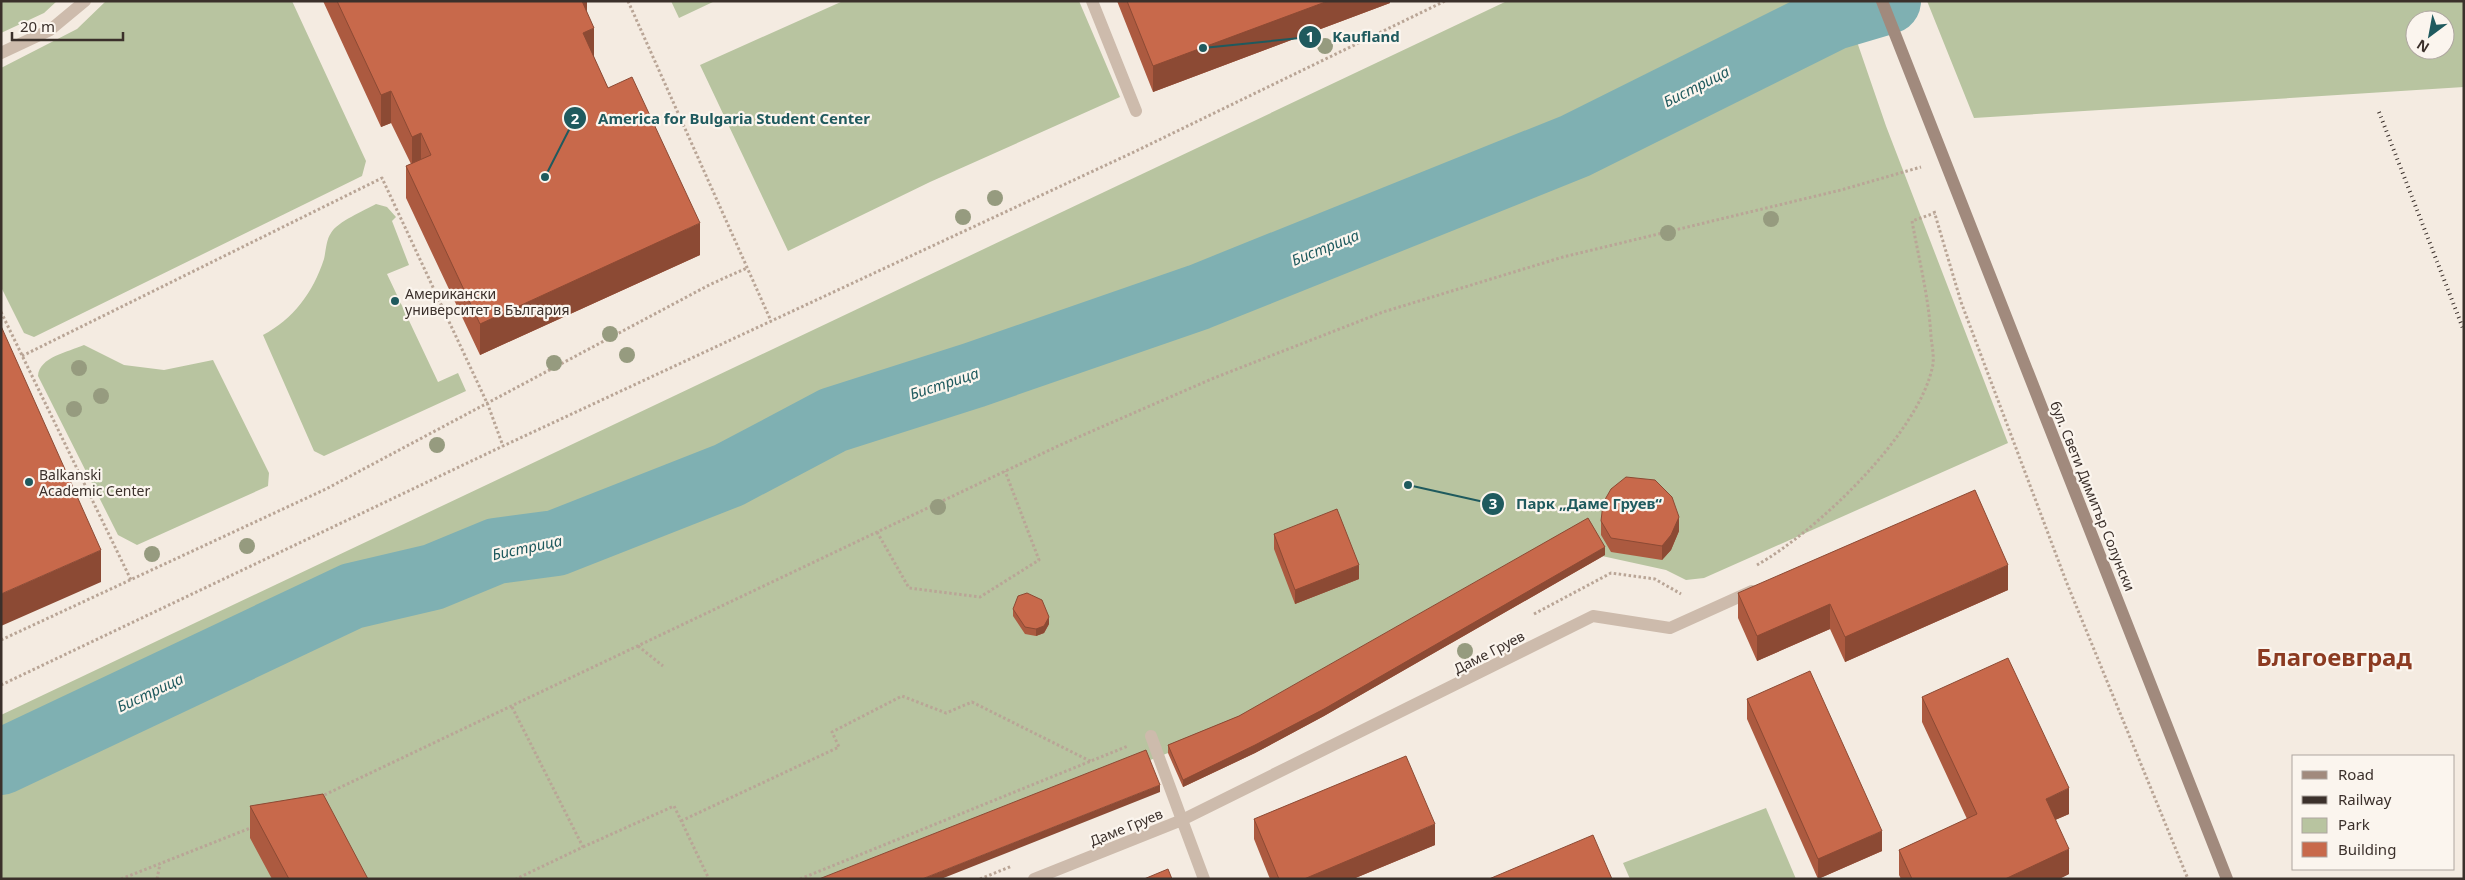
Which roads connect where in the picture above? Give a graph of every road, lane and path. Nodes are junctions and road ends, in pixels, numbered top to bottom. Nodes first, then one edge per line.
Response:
1 (85, 1) edge
2 (628, 1) edge
3 (1092, 1) edge
4 (1446, 1) edge
5 (1882, 1) edge
6 (1, 54) edge
7 (1136, 112) dead end
8 (1944, 160) junction
9 (1921, 167) junction
10 (1924, 176) dead end
11 (1932, 204) dead end
12 (1935, 213) junction
13 (747, 268) junction
14 (1, 312) edge
15 (772, 321) junction
16 (22, 356) junction
17 (488, 405) junction
18 (503, 446) junction
19 (1005, 471) junction
20 (877, 532) junction
21 (1752, 568) dead end
22 (130, 580) junction
23 (1768, 584) edge
24 (1685, 596) dead end
25 (1529, 616) dead end
26 (1, 640) edge
27 (638, 646) junction
28 (662, 666) dead end
29 (1, 685) edge
30 (512, 706) junction
31 (1151, 736) joint
32 (1092, 762) junction
33 (316, 798) edge
34 (1182, 820) junction
35 (681, 821) junction
36 (262, 823) edge
37 (583, 847) junction
38 (160, 864) junction
39 (1016, 865) dead end
40 (121, 879) edge
41 (157, 879) edge
42 (516, 879) edge
43 (709, 879) edge
44 (800, 879) edge
45 (980, 879) edge
46 (1034, 879) edge
47 (1204, 879) edge
48 (2188, 879) edge
49 (2227, 879) edge

1 - 6 street
2 - 13 path
3 - 7 street
4 - 15 path
5 - 8 main road, бул. Свети Димитър Солунски
8 - 9 path
8 - 49 main road, бул. Свети Димитър Солунски
9 - 10 path
9 - 19 path
11 - 12 path
12 - 21 path
12 - 48 path
13 - 15 path
13 - 17 path
14 - 16 path
15 - 18 path
16 - 17 path
16 - 22 path
17 - 18 path
17 - 22 path
18 - 29 path
19 - 20 path
19 - 20 path
20 - 27 path
22 - 26 path
23 - 34 street, Даме Груев
24 - 25 path
27 - 28 path
27 - 30 path
30 - 33 path
30 - 37 path
31 - 32 path
31 - 34 street
32 - 35 path
32 - 44 path
34 - 46 street, Даме Груев
34 - 47 street
35 - 37 path
35 - 43 path
36 - 38 path
37 - 42 path
38 - 40 path
38 - 41 path
39 - 45 path

